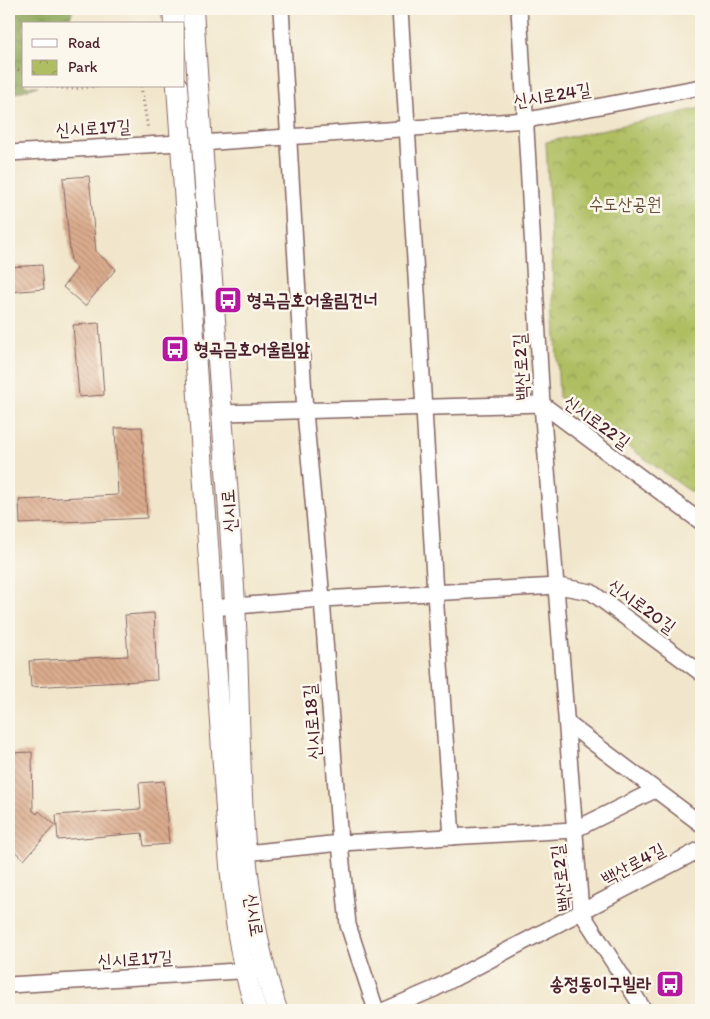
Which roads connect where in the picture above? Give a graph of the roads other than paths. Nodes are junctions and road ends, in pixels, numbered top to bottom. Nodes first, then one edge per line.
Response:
1 (173, 9) edge
2 (193, 9) edge
3 (281, 9) edge
4 (400, 9) edge
5 (519, 9) edge
6 (174, 22) edge
7 (701, 87) edge
8 (177, 88) edge
9 (527, 120) junction
10 (408, 128) junction
11 (289, 137) junction
12 (179, 144) junction
13 (201, 144) junction
14 (9, 153) edge
15 (542, 404) junction
16 (424, 406) junction
17 (305, 412) junction
18 (222, 414) junction
19 (701, 522) edge
20 (558, 586) junction
21 (435, 593) junction
22 (322, 598) junction
23 (235, 607) junction
24 (211, 608) junction
25 (701, 673) edge
26 (567, 723) junction
27 (655, 790) junction
28 (701, 824) edge
29 (574, 830) junction
30 (452, 837) junction
31 (340, 843) junction
32 (701, 849) edge
33 (245, 853) junction
34 (581, 912) junction
35 (263, 969) junction
36 (243, 972) junction
37 (9, 985) edge
38 (256, 1010) edge
39 (277, 1010) edge
40 (376, 1010) edge
41 (386, 1010) edge
42 (644, 1010) edge

1 - 6 street
2 - 13 street, 신시로
3 - 11 street
4 - 10 street
5 - 9 street, 백산로2길
7 - 9 street, 신시로24길
8 - 12 street, 신시로
9 - 10 street, 신시로24길
9 - 15 street, 백산로2길
10 - 11 street, 신시로24길
10 - 16 street
11 - 13 street, 신시로24길
11 - 17 street
12 - 14 street, 신시로17길
12 - 24 street, 신시로
13 - 18 street, 신시로
15 - 16 street, 신시로22길
15 - 19 street, 신시로22길
15 - 20 street, 백산로2길
16 - 17 street, 신시로22길
16 - 21 street
17 - 18 street, 신시로22길
17 - 22 street
18 - 23 street, 신시로
20 - 21 street, 신시로20길
20 - 25 street, 신시로20길
20 - 26 street, 백산로2길
21 - 22 street, 신시로20길
21 - 30 street
22 - 23 street, 신시로20길
22 - 31 street, 신시로18길
23 - 24 street, 신시로20길
23 - 33 street, 신시로
24 - 36 street, 신시로
26 - 27 street
26 - 29 street, 백산로2길
27 - 28 street
27 - 29 street
29 - 30 street
29 - 34 street, 백산로2길
30 - 31 street
31 - 33 street
31 - 40 street, 신시로18길
32 - 34 street, 백산로4길
33 - 35 street, 신시로
34 - 41 street
34 - 42 street, 백산로2길
35 - 36 street, 신시로17길
35 - 39 street, 신시로
36 - 37 street, 신시로17길
36 - 38 street, 신시로

